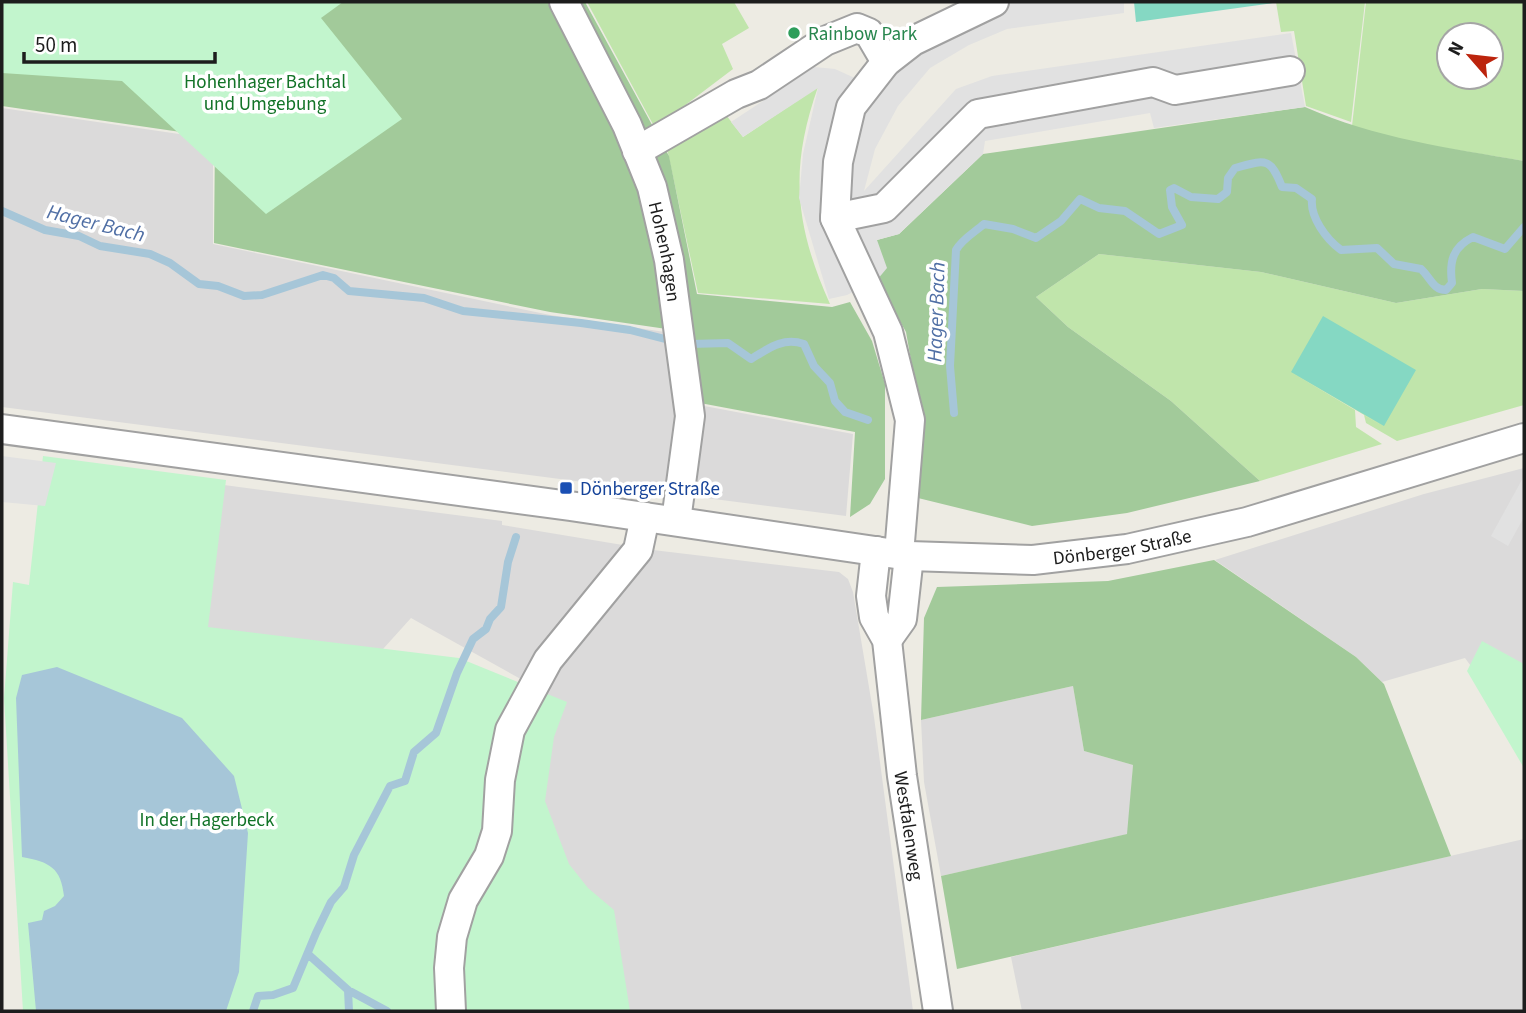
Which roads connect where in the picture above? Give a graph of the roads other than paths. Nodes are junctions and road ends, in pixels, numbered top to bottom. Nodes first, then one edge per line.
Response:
1 (565, 2) edge
2 (994, 2) edge
3 (886, 62) junction
4 (1290, 71) dead end
5 (637, 151) junction
6 (835, 218) junction
7 (2, 429) edge
8 (1524, 438) edge
9 (645, 517) junction
10 (676, 521) junction
11 (894, 554) junction
12 (451, 1011) edge
13 (938, 1011) edge

1 - 5 street, Hohenhagen
2 - 3 street
3 - 5 street
3 - 6 street
4 - 6 street
5 - 10 street, Hohenhagen
6 - 11 street, Westfalenweg
7 - 9 street, Dönberger Straße
8 - 11 street, Dönberger Straße
9 - 10 street, Dönberger Straße
9 - 12 street
10 - 11 street, Dönberger Straße
11 - 13 street, Westfalenweg

